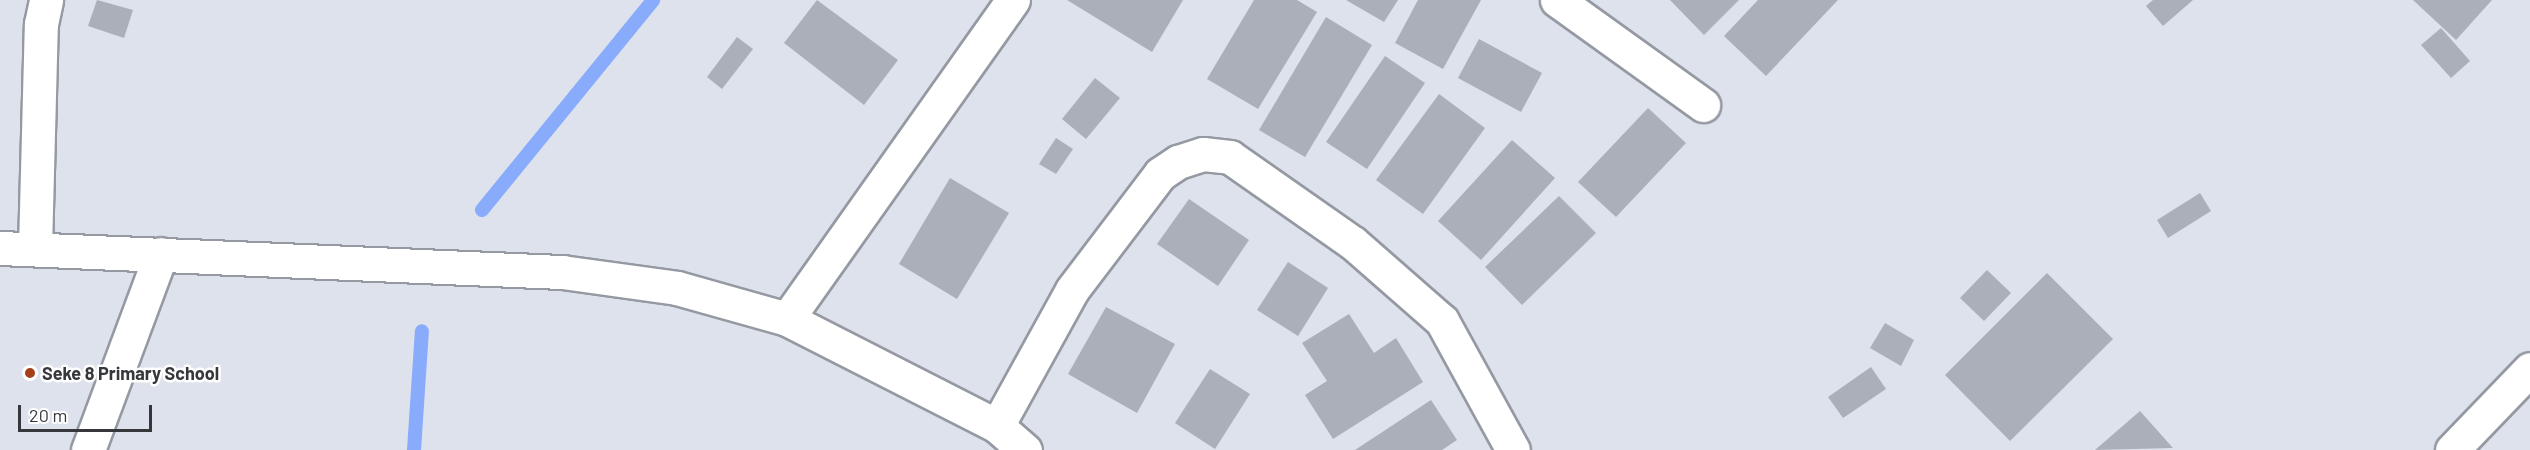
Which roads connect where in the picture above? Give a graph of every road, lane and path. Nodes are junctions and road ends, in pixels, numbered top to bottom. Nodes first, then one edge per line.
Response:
1 (46, 0) edge
2 (1013, 0) edge
3 (1557, 0) edge
4 (1703, 105) dead end
5 (0, 248) edge
6 (35, 248) junction
7 (161, 254) junction
8 (788, 319) junction
9 (2530, 369) edge
10 (997, 426) junction
11 (88, 450) edge
12 (1025, 450) edge
13 (1513, 450) edge
14 (2452, 450) edge

1 - 6 street
2 - 8 street
3 - 4 street
5 - 6 street
6 - 7 street
7 - 8 street
7 - 11 street
8 - 10 street
9 - 14 street
10 - 12 street
10 - 13 street

